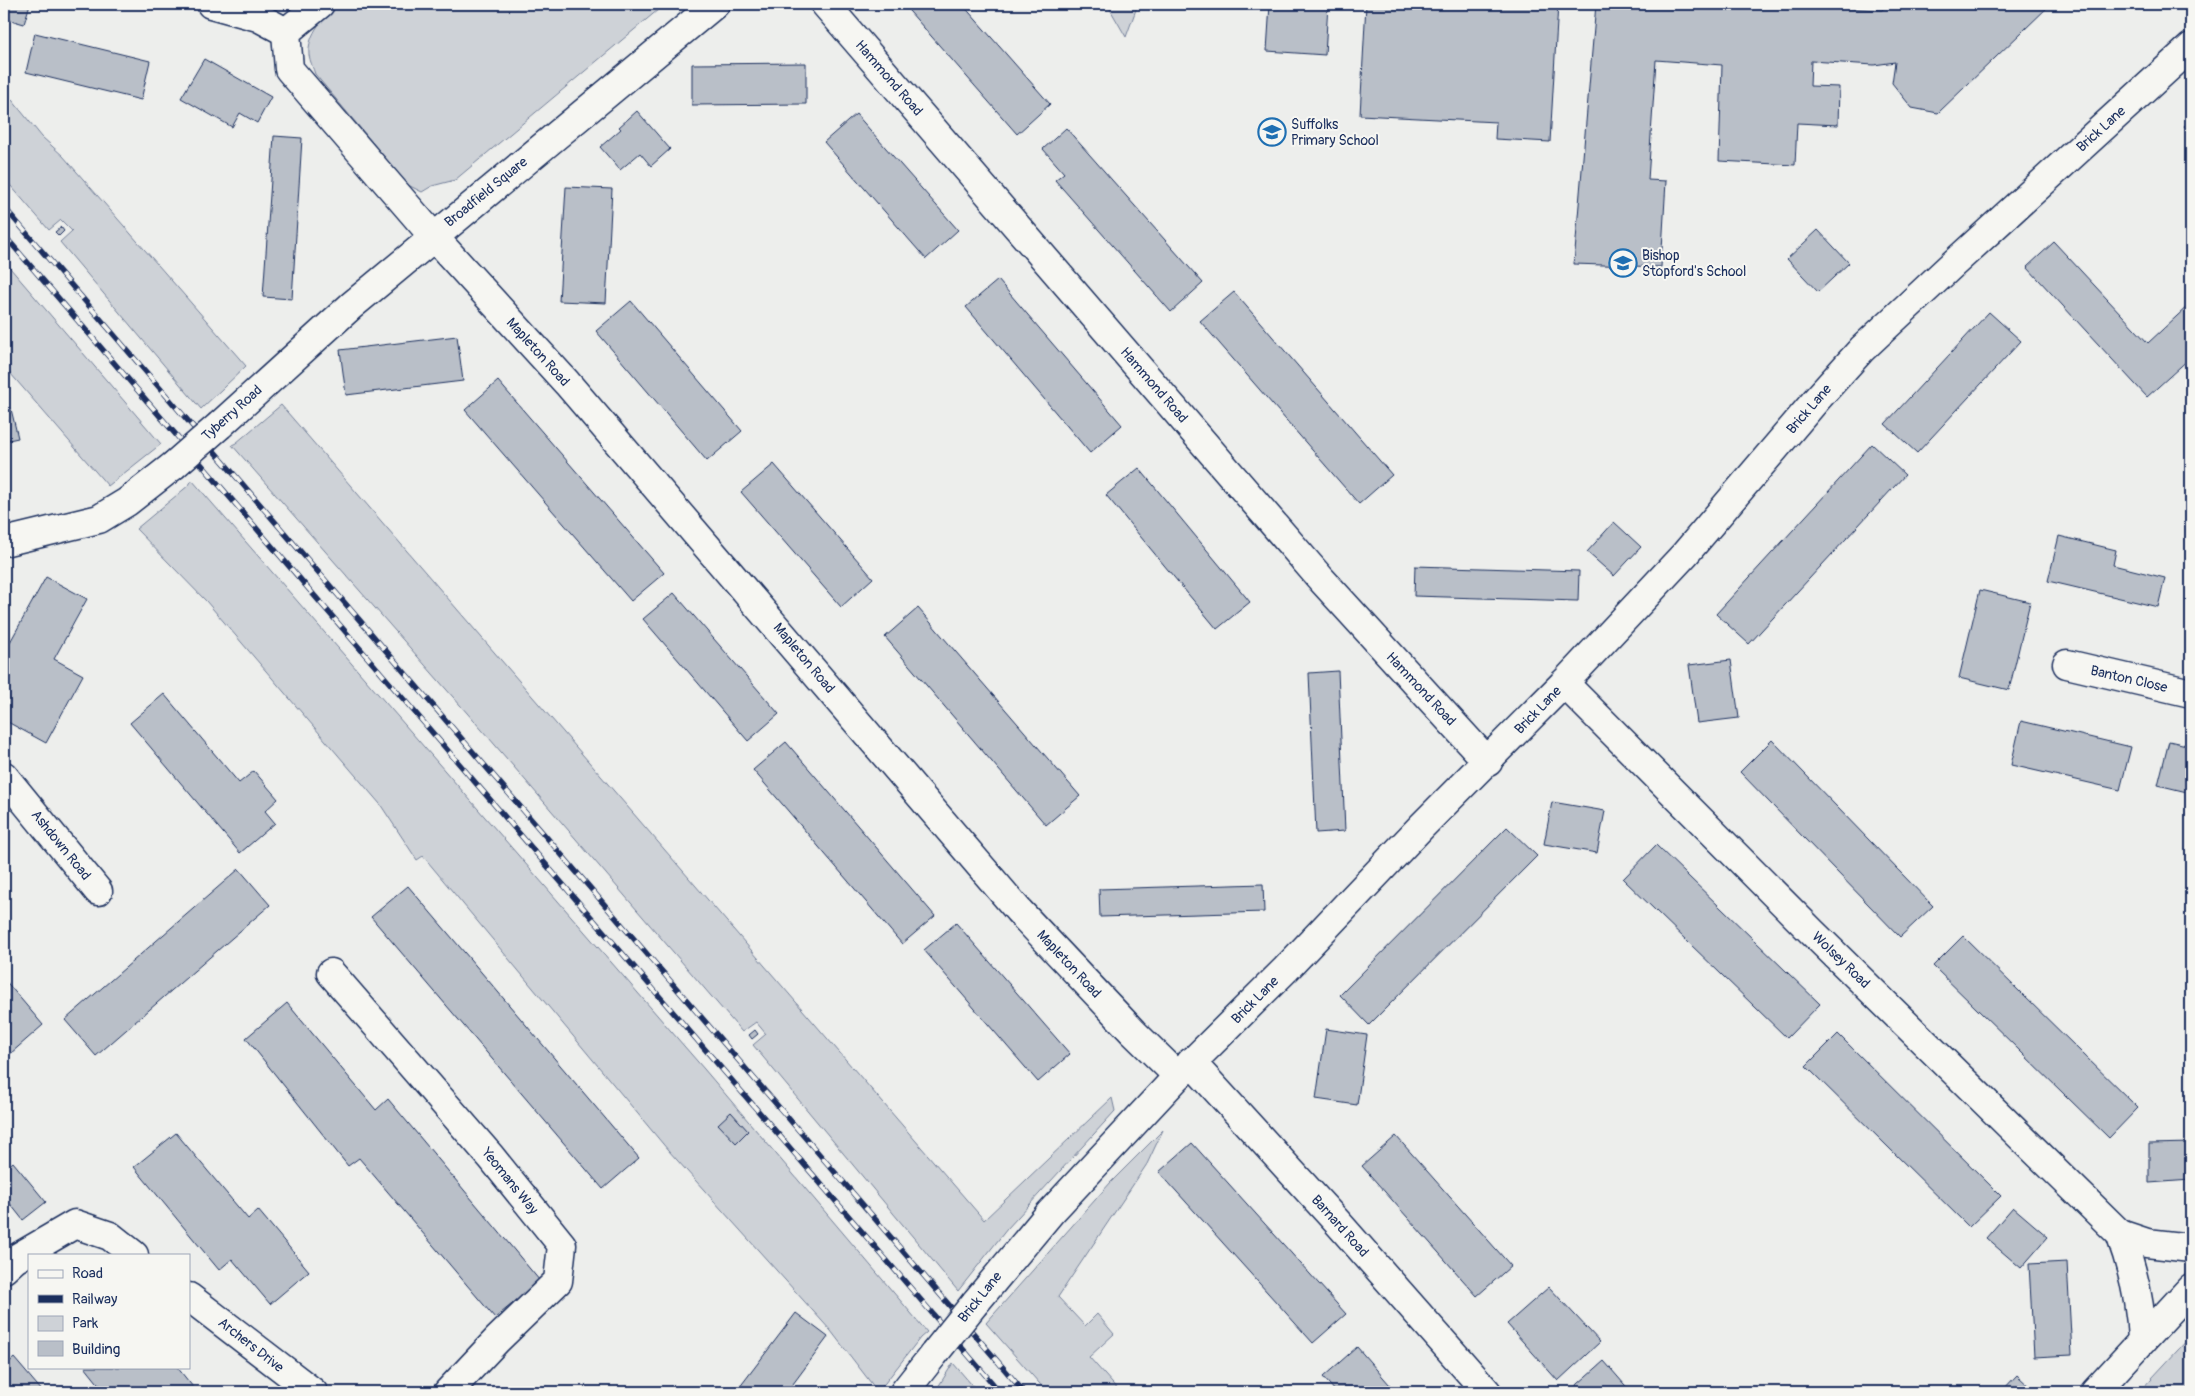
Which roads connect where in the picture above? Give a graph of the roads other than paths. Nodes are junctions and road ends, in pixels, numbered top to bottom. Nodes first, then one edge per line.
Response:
1 (211, 4) edge
2 (320, 4) edge
3 (715, 4) edge
4 (824, 4) edge
5 (286, 32) junction
6 (2191, 47) edge
7 (433, 236) junction
8 (4, 542) edge
9 (2067, 664) dead end
10 (1564, 683) junction
11 (2191, 693) edge
12 (1488, 762) junction
13 (4, 776) edge
14 (98, 891) dead end
15 (331, 973) dead end
16 (1185, 1069) junction
17 (2120, 1234) junction
18 (2191, 1248) edge
19 (133, 1254) edge
20 (4, 1269) edge
21 (2191, 1288) edge
22 (190, 1298) edge
23 (2142, 1341) junction
24 (313, 1392) edge
25 (448, 1392) edge
26 (904, 1392) edge
27 (1487, 1392) edge
28 (2095, 1392) edge

1 - 5 street
2 - 5 street
3 - 7 street, Broadfield Square
4 - 12 street, Hammond Road
5 - 7 street, Broadfield Square
6 - 10 street, Brick Lane
7 - 8 street, Tyberry Road, bridge
7 - 16 street, Mapleton Road
9 - 11 street, Banton Close
10 - 12 street, Brick Lane
10 - 17 street, Wolsey Road
12 - 16 street, Brick Lane
13 - 14 street, Ashdown Road
15 - 25 street, Yeomans Way
16 - 26 street, Brick Lane, bridge
16 - 27 street, Barnard Road
17 - 18 street, Wolsey Road
17 - 23 street, Wolsey Road
19 - 20 street
21 - 23 street
22 - 24 street, Archers Drive
23 - 28 street

